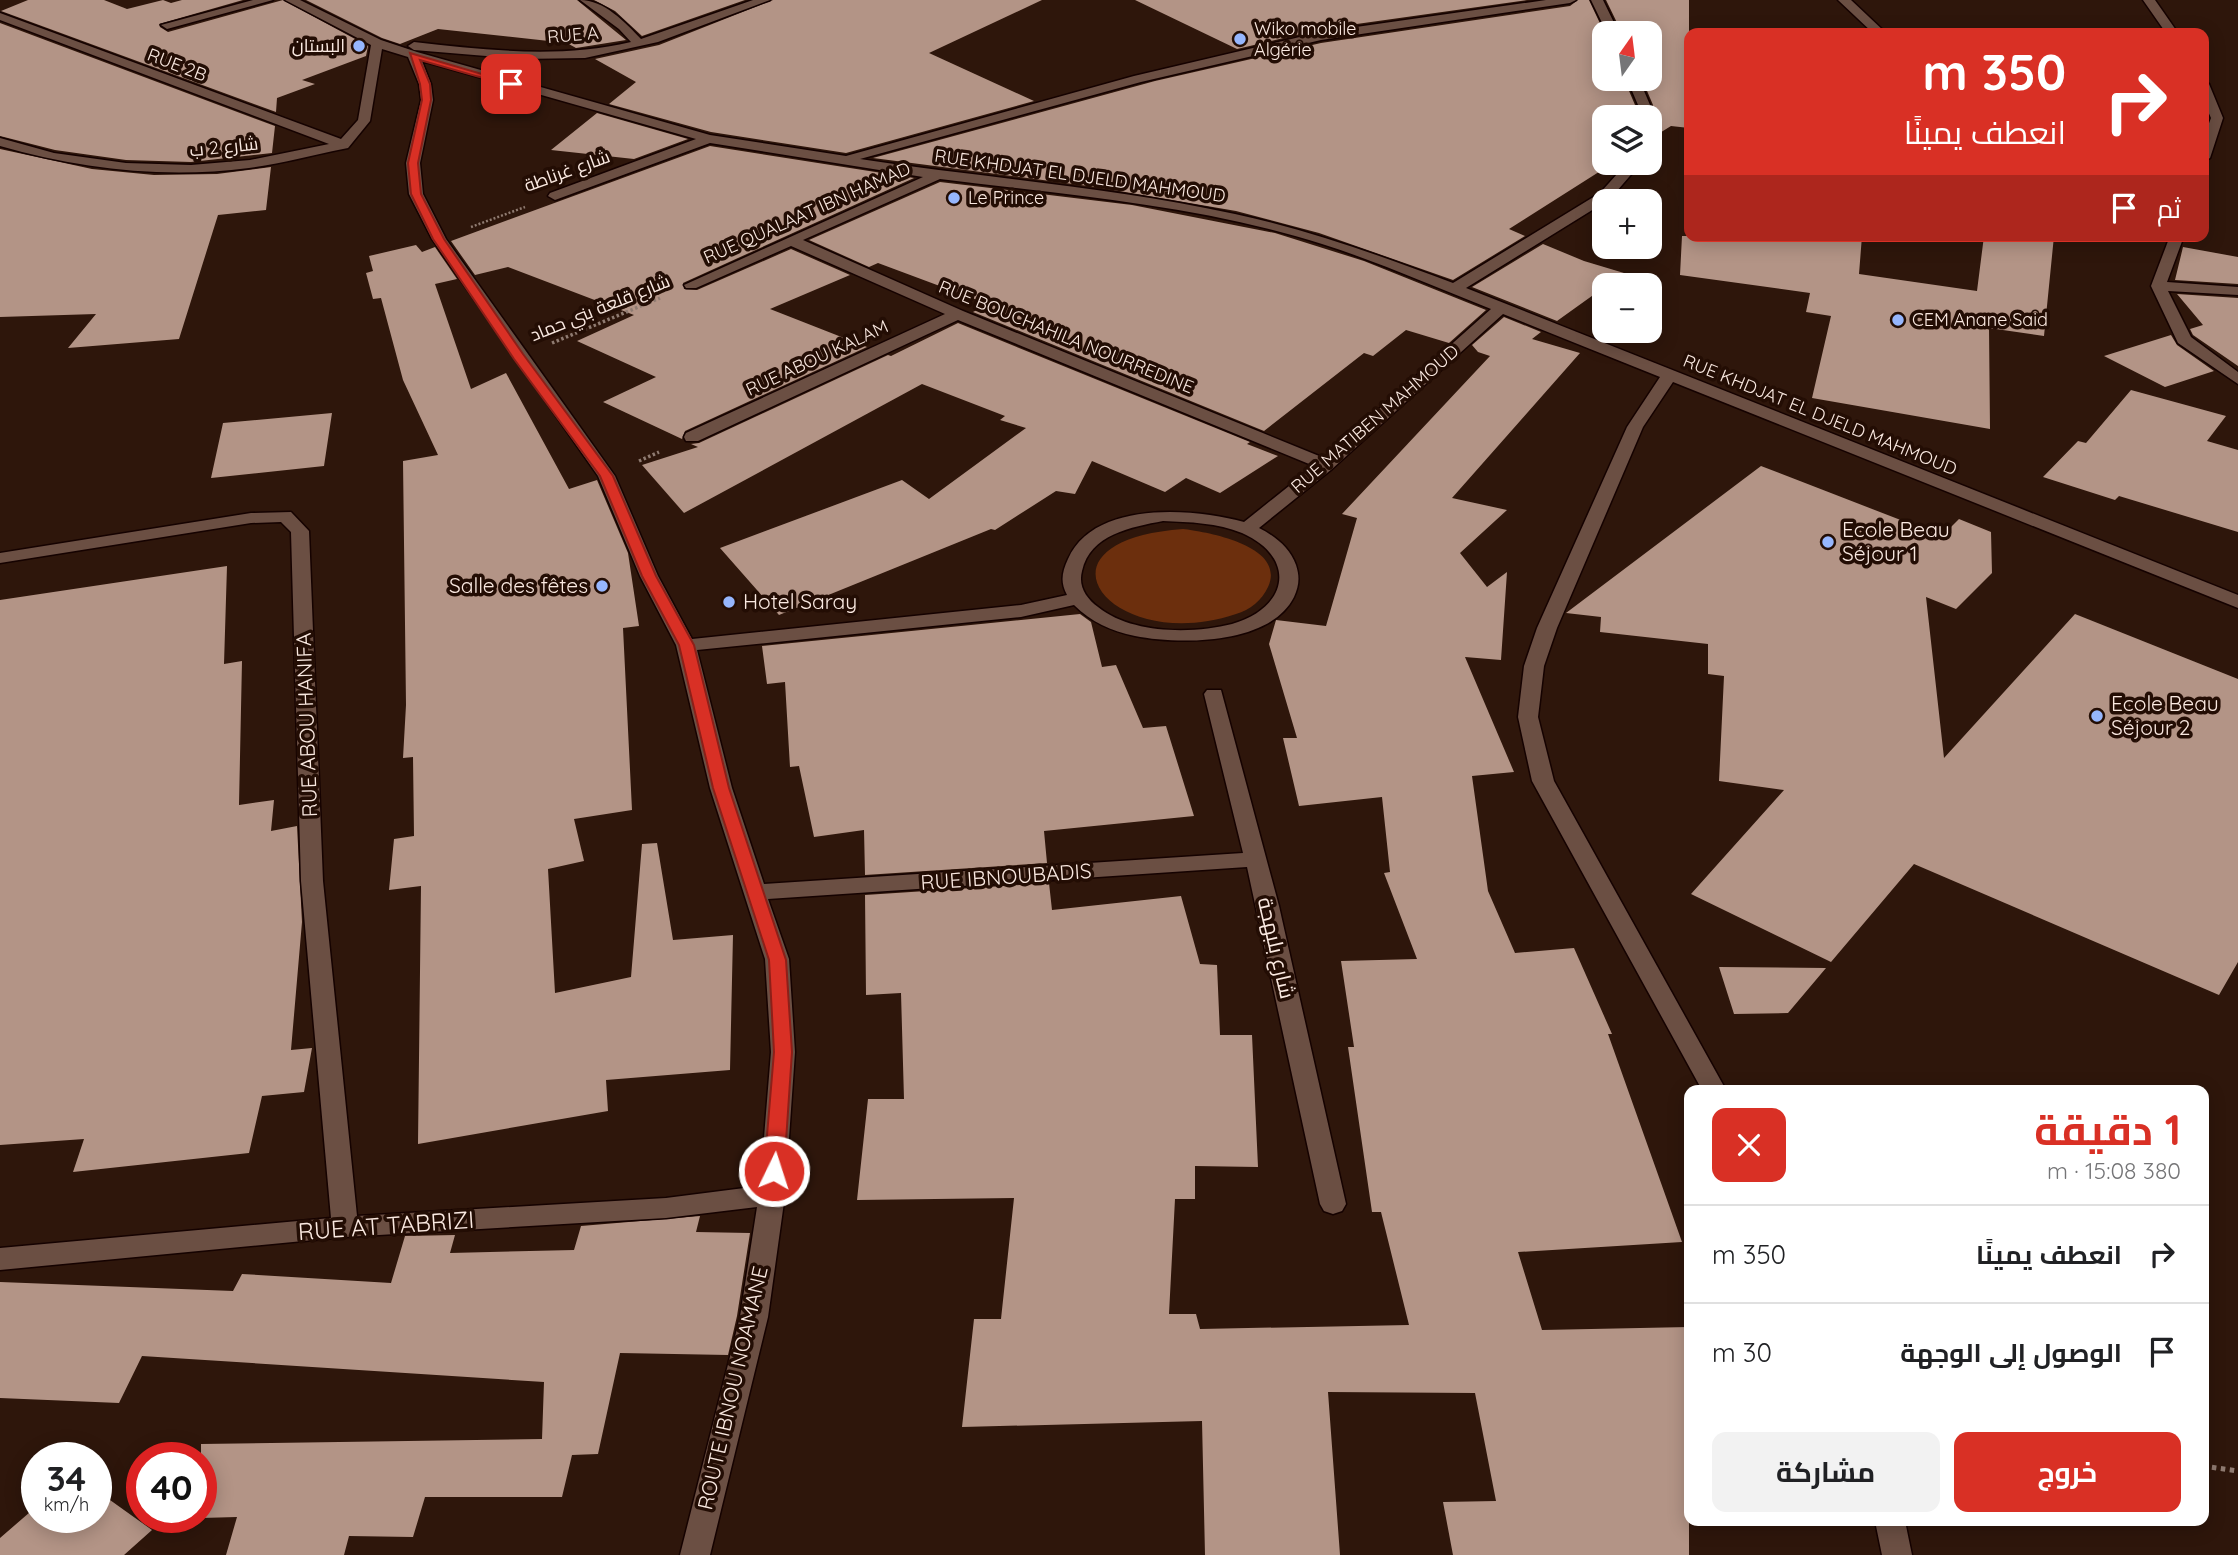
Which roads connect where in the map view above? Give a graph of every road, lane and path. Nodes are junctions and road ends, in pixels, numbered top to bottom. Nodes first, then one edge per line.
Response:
1 (267, 0) edge
2 (291, 0) edge
3 (586, 0) edge
4 (764, 0) edge
5 (1570, 0) edge
6 (1597, 0) edge
7 (1844, 0) edge
8 (2149, 0) edge
9 (0, 16) edge
10 (1607, 21) edge
11 (167, 25) dead end
12 (1875, 28) edge
13 (2169, 28) edge
14 (377, 43) junction
15 (638, 43) junction
16 (413, 55) junction
17 (2209, 100) edge
18 (2216, 118) edge
19 (709, 139) junction
20 (2209, 140) edge
21 (0, 142) edge
22 (343, 145) junction
23 (847, 159) junction
24 (938, 175) junction
25 (1623, 175) edge
26 (555, 195) joint
27 (439, 239) junction
28 (792, 241) junction
29 (2175, 242) edge
30 (691, 285) joint
31 (2158, 286) junction
32 (1454, 289) junction
33 (2238, 291) edge
34 (1502, 308) junction
35 (958, 314) junction
36 (519, 356) junction
37 (1669, 375) junction
38 (2238, 379) edge
39 (692, 437) joint
40 (1326, 465) junction
41 (606, 476) junction
42 (1247, 529) junction
43 (0, 558) edge
44 (1078, 598) junction
45 (2238, 602) edge
46 (687, 645) junction
47 (1214, 694) dead end
48 (1256, 859) junction
49 (756, 892) junction
50 (1711, 1085) edge
51 (772, 1195) junction
52 (1333, 1204) dead end
53 (345, 1227) junction
54 (0, 1259) edge
55 (2209, 1467) edge
56 (2238, 1471) edge
57 (1891, 1526) edge
58 (695, 1555) edge
59 (1897, 1555) edge

1 - 11 street
2 - 14 street, RUE KHDJAT EL DJELD MAHMOUD
3 - 15 street
4 - 15 street, RUE A
5 - 23 street
6 - 10 street
7 - 12 street
8 - 13 street
9 - 22 street, RUE 2B
14 - 15 street, RUE A
14 - 16 street, RUE KHDJAT EL DJELD MAHMOUD
14 - 22 street
16 - 19 street, RUE KHDJAT EL DJELD MAHMOUD
16 - 27 street, ROUTE IBNOU NOAMANE
17 - 18 street
18 - 20 street
19 - 23 street, RUE KHDJAT EL DJELD MAHMOUD
19 - 26 street, شارع غرناطة
21 - 22 street, شارع 2 ب
23 - 24 street, RUE KHDJAT EL DJELD MAHMOUD
24 - 28 street, RUE QUALAAT IBN HAMAD
24 - 32 street, RUE KHDJAT EL DJELD MAHMOUD
25 - 32 street
26 - 27 path, شارع غرناطة
27 - 36 street, ROUTE IBNOU NOAMANE
28 - 30 street, RUE QUALAAT IBN HAMAD
28 - 35 street, RUE BOUCHAHILA NOURREDINE
29 - 31 street
30 - 36 path, شارع قلعة بني حماد
31 - 33 street
31 - 38 street
32 - 34 street, RUE KHDJAT EL DJELD MAHMOUD
34 - 37 street, RUE KHDJAT EL DJELD MAHMOUD
34 - 40 street, RUE MATIBEN MAHMOUD
35 - 39 street, RUE ABOU KALAM
35 - 40 street, RUE BOUCHAHILA NOURREDINE
36 - 41 street, ROUTE IBNOU NOAMANE
37 - 45 street, RUE KHDJAT EL DJELD MAHMOUD
37 - 50 street
39 - 41 path
40 - 42 street, RUE MATIBEN MAHMOUD
41 - 46 street, ROUTE IBNOU NOAMANE
42 - 44 street
42 - 44 street
43 - 53 street, RUE ABOU HANIFA
44 - 46 street
46 - 49 street, ROUTE IBNOU NOAMANE
47 - 48 street, شارع بلبهجة
48 - 49 street, RUE IBNOUBADIS
48 - 52 street, شارع بلبهجة
49 - 51 street, ROUTE IBNOU NOAMANE
51 - 53 street, RUE AT TABRIZI
51 - 58 street, ROUTE IBNOU NOAMANE
53 - 54 street, RUE AT TABRIZI
55 - 56 path
57 - 59 street

